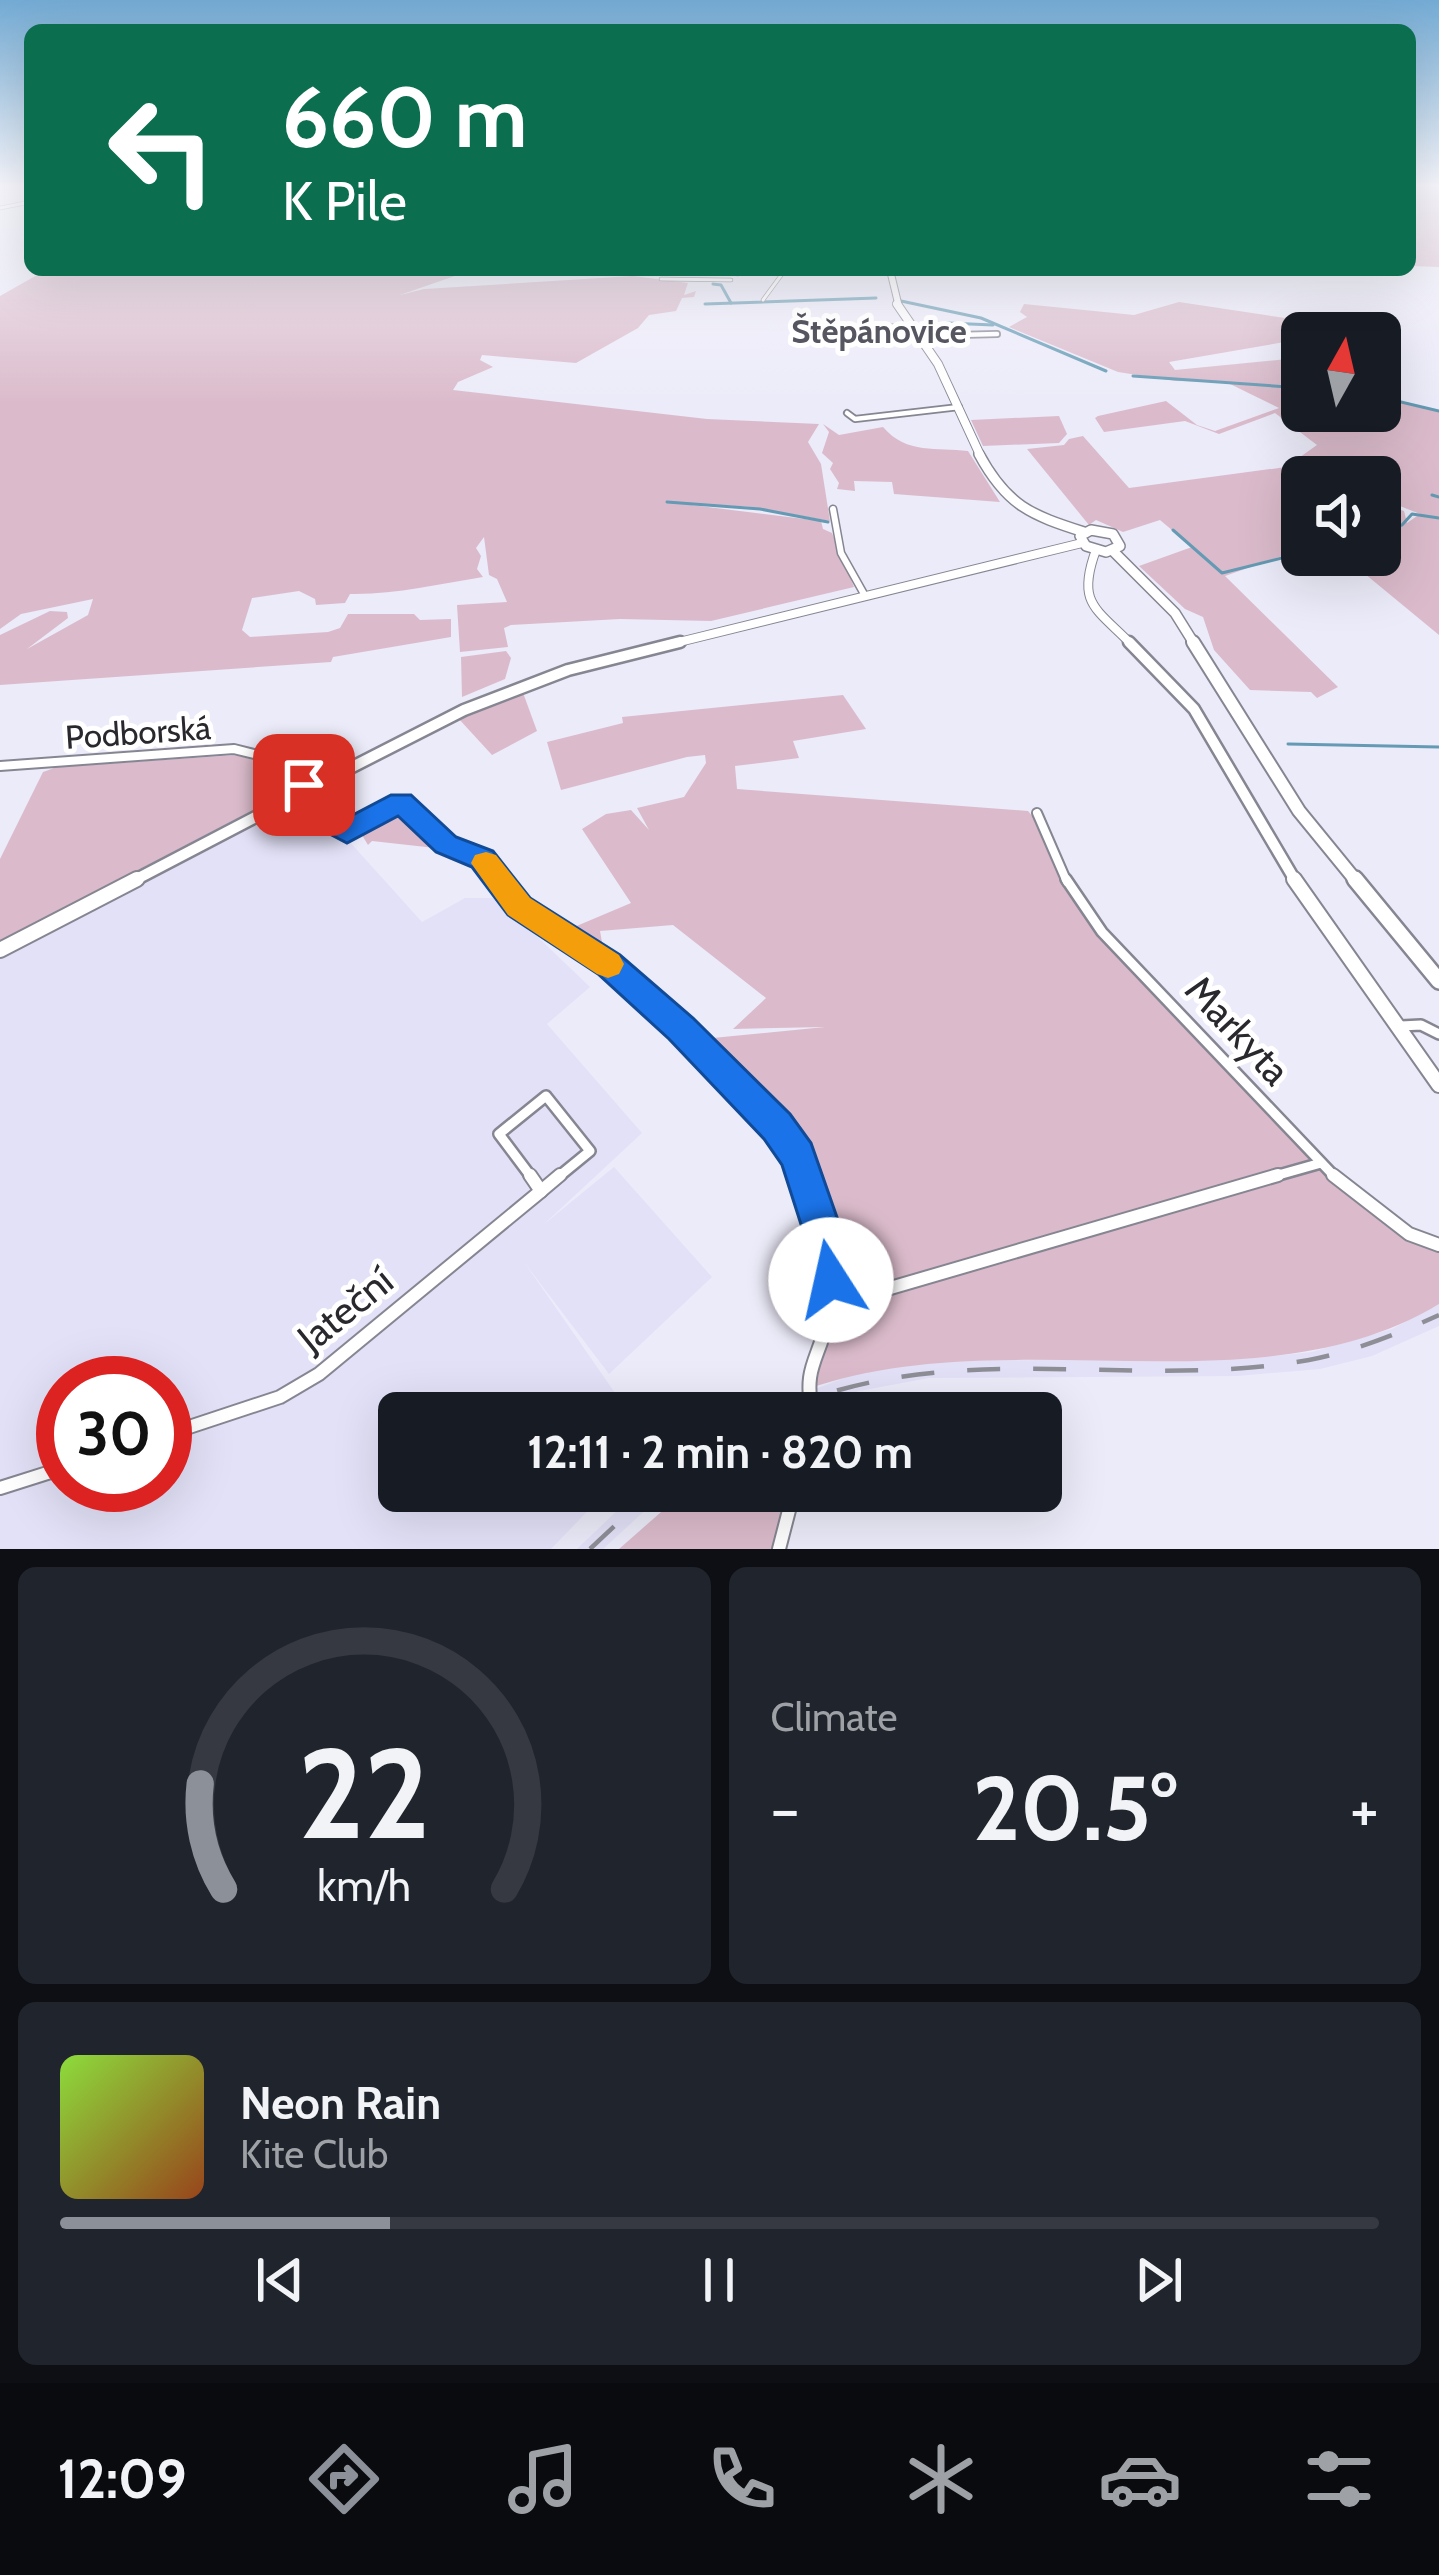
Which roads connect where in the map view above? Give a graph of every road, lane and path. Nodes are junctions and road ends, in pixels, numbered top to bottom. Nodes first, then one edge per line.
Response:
1 (736, 276) edge
2 (782, 276) edge
3 (891, 276) edge
4 (661, 279) dead end
5 (764, 300) dead end
6 (911, 326) junction
7 (850, 331) dead end
8 (997, 334) dead end
9 (919, 336) junction
10 (959, 407) junction
11 (847, 413) dead end
12 (833, 509) dead end
13 (1083, 537) junction
14 (1096, 550) junction
15 (1113, 550) junction
16 (862, 592) junction
17 (0, 766) edge
18 (293, 793) junction
19 (309, 794) junction
20 (1037, 813) dead end
21 (0, 950) edge
22 (1439, 981) edge
23 (1396, 1027) junction
24 (1439, 1034) edge
25 (1439, 1084) edge
26 (1322, 1163) junction
27 (542, 1192) junction
28 (1439, 1245) edge
29 (832, 1305) junction
30 (808, 1392) edge
31 (192, 1425) edge
32 (36, 1477) edge
33 (0, 1488) edge
34 (789, 1512) edge
35 (779, 1549) edge

1 - 4 street
2 - 5 street
3 - 6 main road
6 - 7 street
6 - 9 main road
8 - 9 street
9 - 10 main road
10 - 11 street
10 - 13 main road
12 - 16 street
13 - 14 main road
13 - 15 main road
13 - 16 main road
14 - 15 main road
14 - 23 main road
15 - 22 main road
16 - 19 main road
17 - 18 street, Podborská
18 - 19 main road
18 - 21 main road
19 - 29 street
20 - 26 street, Markyta
23 - 24 street
23 - 25 main road
26 - 28 street, Markyta
26 - 29 street
27 - 27 street, Jateční
27 - 31 street, Jateční
29 - 30 street
32 - 33 street
34 - 35 street

